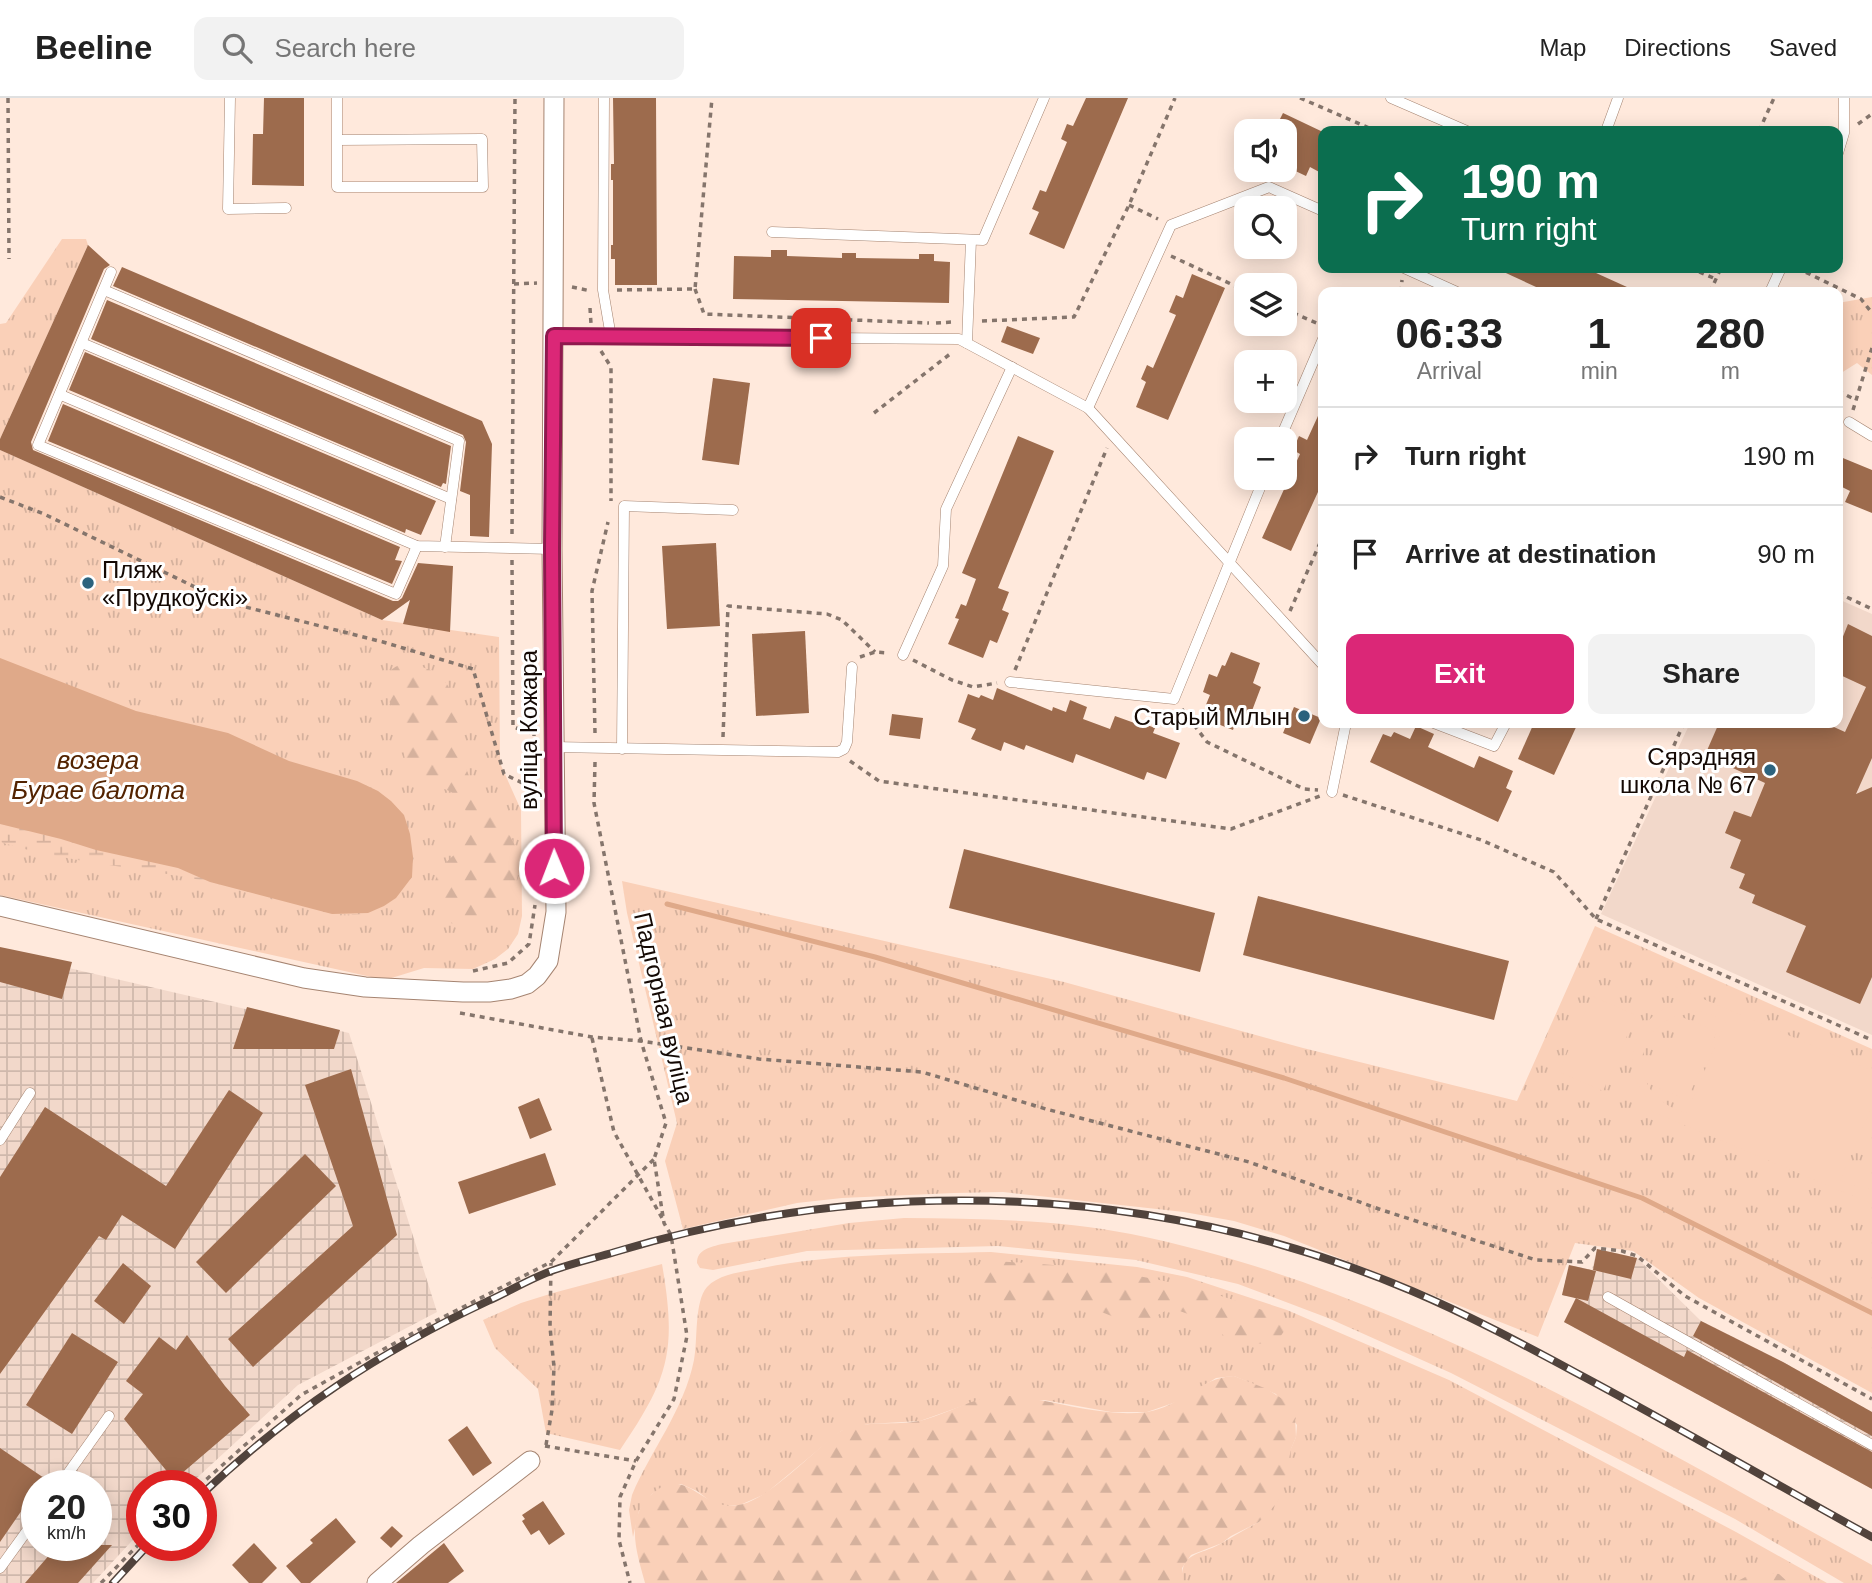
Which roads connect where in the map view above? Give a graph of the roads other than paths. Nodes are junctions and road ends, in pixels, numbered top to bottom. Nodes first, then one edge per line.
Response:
1 (230, 98) edge
2 (337, 98) edge
3 (554, 98) edge
4 (604, 98) edge
5 (1044, 98) edge
6 (1391, 98) edge
7 (1618, 98) edge
8 (1844, 98) edge
9 (1455, 126) edge
10 (1608, 126) edge
11 (1843, 136) edge
12 (337, 140) junction
13 (286, 208) dead end
14 (1318, 209) edge
15 (772, 232) dead end
16 (971, 240) junction
17 (111, 272) dead end
18 (1415, 273) edge
19 (1446, 287) edge
20 (104, 290) junction
21 (554, 336) junction
22 (611, 337) junction
23 (967, 343) junction
24 (82, 344) junction
25 (1318, 350) edge
26 (1012, 367) junction
27 (61, 395) junction
28 (1088, 408) junction
29 (1849, 422) road end
30 (1285, 427) edge
31 (1872, 436) edge
32 (1259, 490) edge
33 (451, 499) junction
34 (733, 510) dead end
35 (417, 546) junction
36 (445, 547) junction
37 (552, 549) junction
38 (1228, 561) junction
39 (904, 655) road end
40 (1318, 659) edge
41 (852, 667) road end
42 (1010, 681) road end
43 (1345, 728) edge
44 (1447, 728) edge
45 (1503, 728) edge
46 (544, 747) junction
47 (622, 749) junction
48 (1332, 792) road end
49 (0, 906) edge
50 (30, 1093) dead end
51 (0, 1140) edge
52 (1608, 1297) dead end
53 (109, 1416) dead end
54 (1872, 1445) edge
55 (530, 1461) road end
56 (70, 1470) edge
57 (21, 1539) edge
58 (0, 1568) edge
59 (377, 1583) edge

1 - 13 lane
2 - 12 lane
3 - 21 street, вуліца Кожара
4 - 22 lane
5 - 16 lane
6 - 9 lane
7 - 10 lane
8 - 11 lane
12 - 12 lane
14 - 28 lane
15 - 16 lane
16 - 23 lane
17 - 20 lane
18 - 19 lane
20 - 24 lane
20 - 33 lane
21 - 22 lane
21 - 37 street, вуліца Кожара
22 - 23 lane
23 - 26 lane
24 - 27 lane
24 - 33 lane
25 - 30 lane
26 - 28 lane
26 - 39 lane
27 - 35 lane
27 - 35 lane
28 - 38 lane
29 - 31 lane
32 - 38 lane
33 - 36 lane
34 - 47 lane
35 - 36 lane
36 - 37 lane
37 - 46 street, вуліца Кожара
38 - 40 lane
38 - 42 lane
41 - 47 lane
43 - 48 lane
44 - 45 lane
46 - 47 lane
46 - 49 street, вуліца Кожара
50 - 51 lane
52 - 54 lane
53 - 56 lane
55 - 59 street
57 - 58 lane

